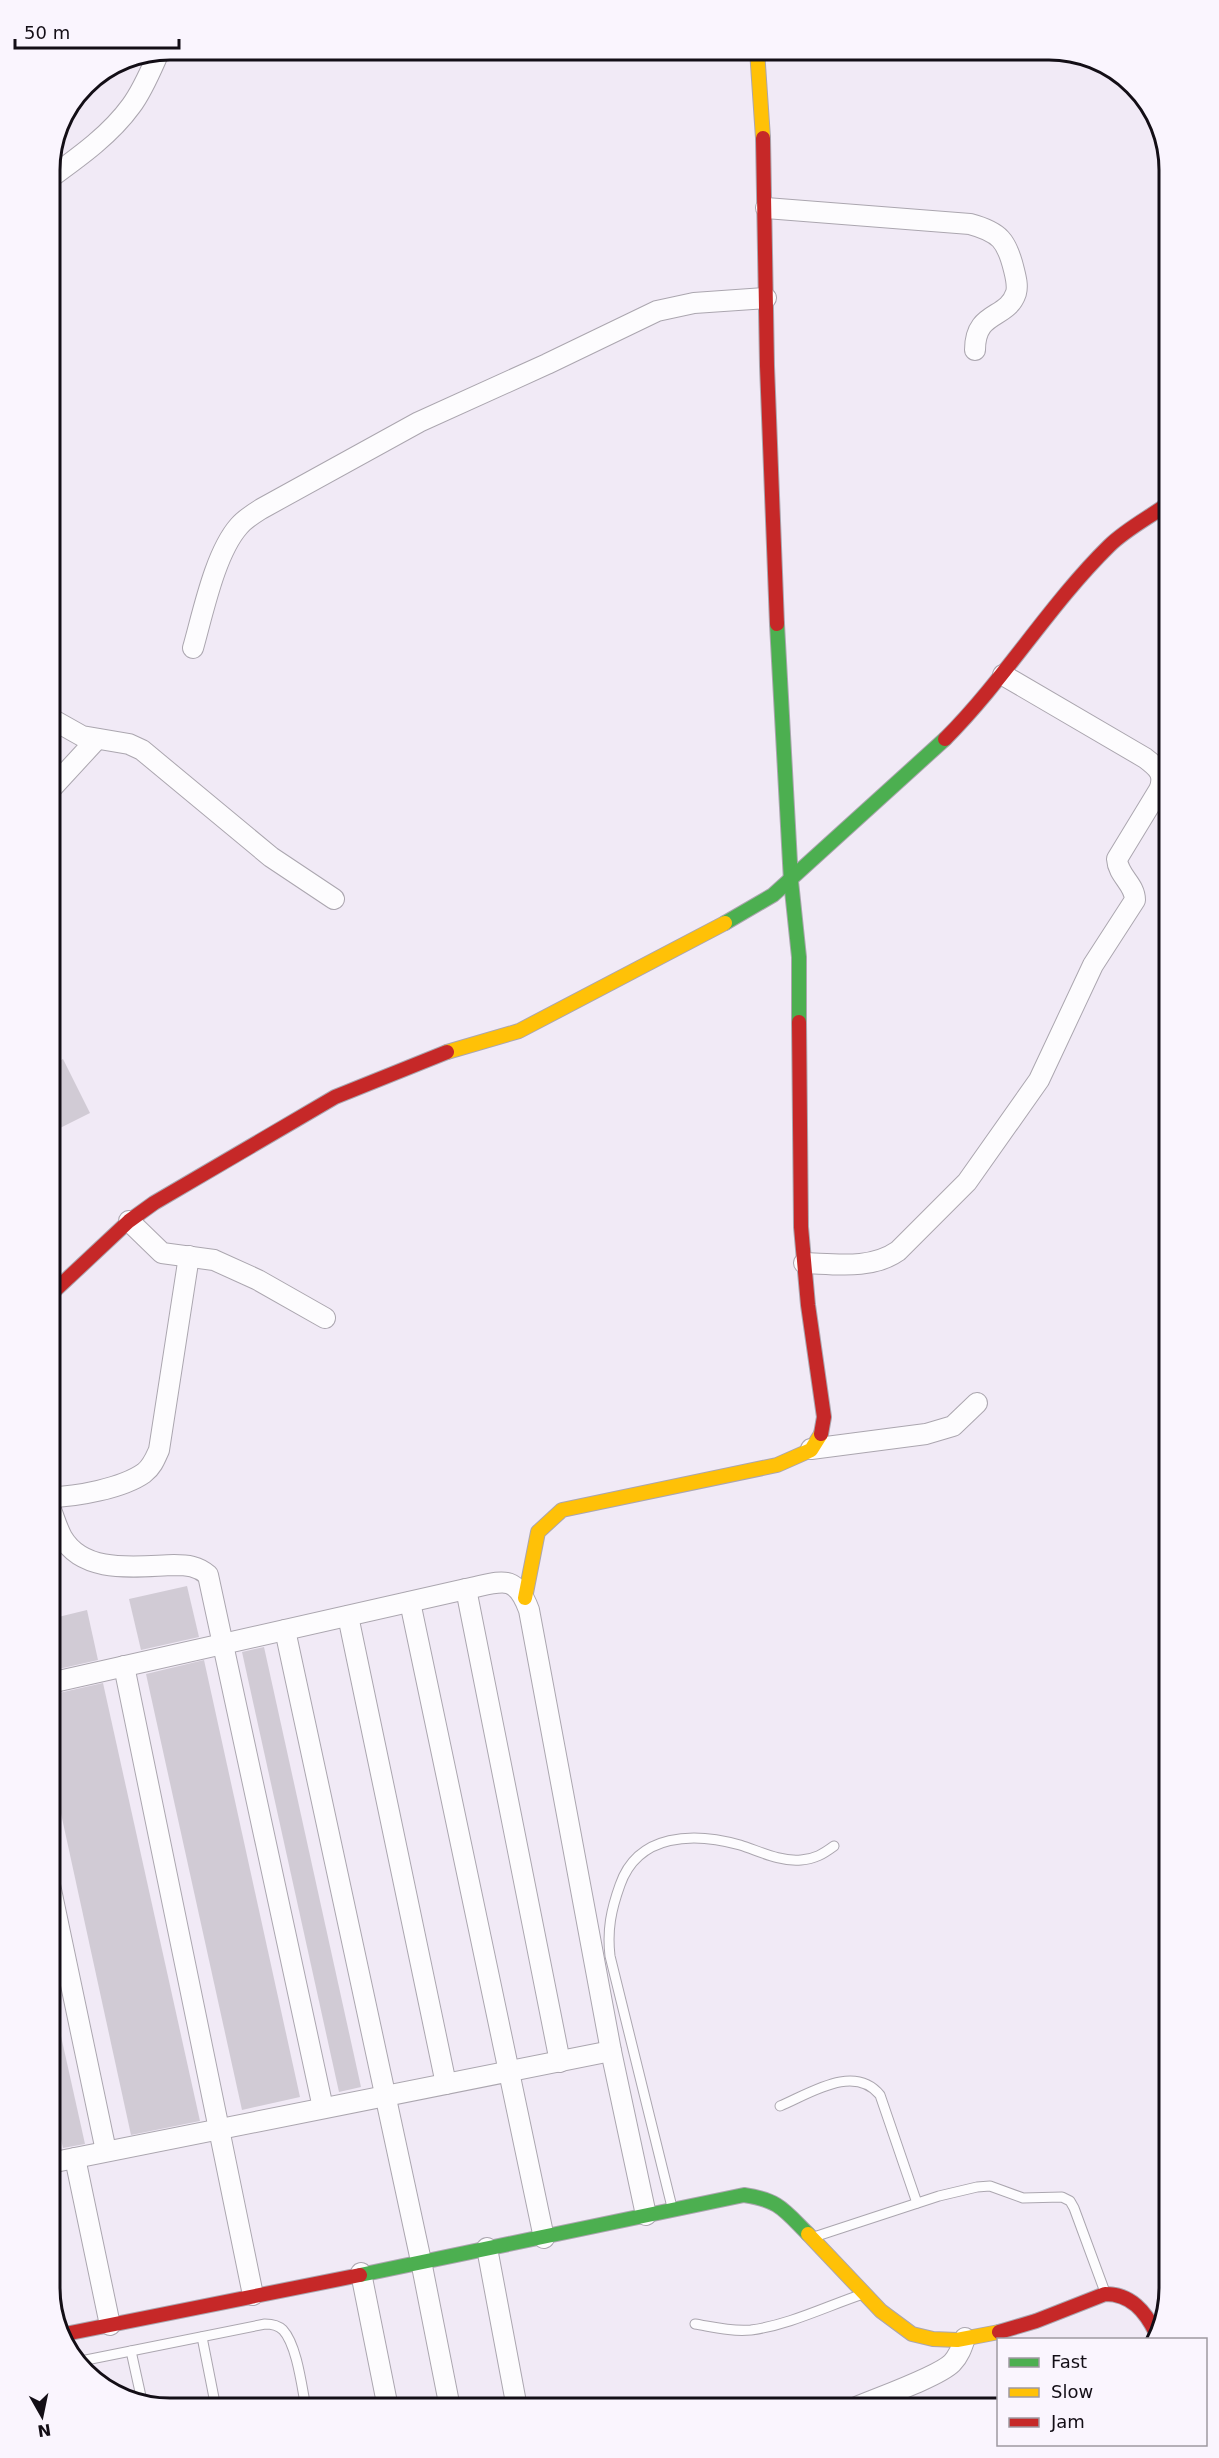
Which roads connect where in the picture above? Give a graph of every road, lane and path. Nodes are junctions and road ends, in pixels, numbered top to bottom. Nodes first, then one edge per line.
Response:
1 (758, 60) edge
2 (154, 61) edge
3 (60, 170) edge
4 (766, 208) junction
5 (766, 298) junction
6 (975, 350) dead end
7 (1159, 511) edge
8 (193, 648) dead end
9 (1003, 675) junction
10 (60, 724) edge
11 (97, 739) junction
12 (1159, 770) edge
13 (60, 779) edge
14 (1159, 790) edge
15 (790, 881) junction
16 (334, 899) dead end
17 (129, 1221) junction
18 (189, 1256) junction
19 (804, 1263) junction
20 (60, 1286) edge
21 (325, 1318) dead end
22 (977, 1403) dead end
23 (811, 1449) junction
24 (60, 1497) edge
25 (60, 1532) edge
26 (466, 1589) junction
27 (525, 1598) junction
28 (410, 1602) junction
29 (348, 1616) junction
30 (285, 1630) junction
31 (224, 1643) junction
32 (124, 1666) junction
33 (60, 1681) edge
34 (834, 1846) dead end
35 (60, 1932) edge
36 (611, 2051) junction
37 (560, 2062) junction
38 (508, 2071) junction
39 (446, 2084) junction
40 (385, 2096) junction
41 (780, 2106) dead end
42 (324, 2108) junction
43 (218, 2129) junction
44 (106, 2151) junction
45 (75, 2158) junction
46 (60, 2161) edge
47 (917, 2203) junction
48 (672, 2210) junction
49 (646, 2215) junction
50 (544, 2238) junction
51 (812, 2238) junction
52 (486, 2248) junction
53 (421, 2261) junction
54 (361, 2273) junction
55 (865, 2294) junction
56 (1106, 2294) junction
57 (253, 2295) junction
58 (695, 2324) dead end
59 (110, 2325) junction
60 (1152, 2326) edge
61 (70, 2333) edge
62 (202, 2337) junction
63 (965, 2338) junction
64 (131, 2351) junction
65 (87, 2360) edge
66 (140, 2394) edge
67 (214, 2398) edge
68 (304, 2398) edge
69 (386, 2398) edge
70 (448, 2398) edge
71 (515, 2398) edge
72 (878, 2398) edge

1 - 4 street
2 - 3 street
4 - 5 street
4 - 6 street
5 - 8 street
5 - 15 street
7 - 9 street
9 - 12 street
9 - 15 street
10 - 11 street
11 - 13 street
11 - 16 street
14 - 19 street
15 - 17 street
15 - 19 street
17 - 18 street
17 - 20 street
18 - 21 street
18 - 24 street
19 - 23 street
22 - 23 street
23 - 27 street
25 - 31 street
26 - 27 street
26 - 28 street
26 - 37 street
27 - 36 street
28 - 29 street
28 - 38 street
29 - 30 street
29 - 39 street
30 - 31 street
30 - 40 street
31 - 32 street
31 - 42 street
32 - 33 street
32 - 43 street
34 - 48 lane
35 - 44 street
36 - 37 street
36 - 49 street
37 - 38 street
38 - 39 street
38 - 50 street
39 - 40 street
40 - 42 street
40 - 53 street
41 - 47 lane
42 - 43 street
43 - 44 street
43 - 57 street
44 - 45 street
45 - 46 street
45 - 59 street
47 - 51 lane
47 - 56 lane
48 - 49 street
48 - 51 street
49 - 50 street
50 - 52 street
51 - 55 street
52 - 53 street
52 - 71 street
53 - 54 street
53 - 70 street
54 - 57 street
54 - 69 street
55 - 58 lane
55 - 63 street
56 - 60 street
56 - 63 street
57 - 59 street
59 - 61 street
62 - 64 lane
62 - 67 lane
62 - 68 lane
63 - 72 street
64 - 65 lane
64 - 66 lane

